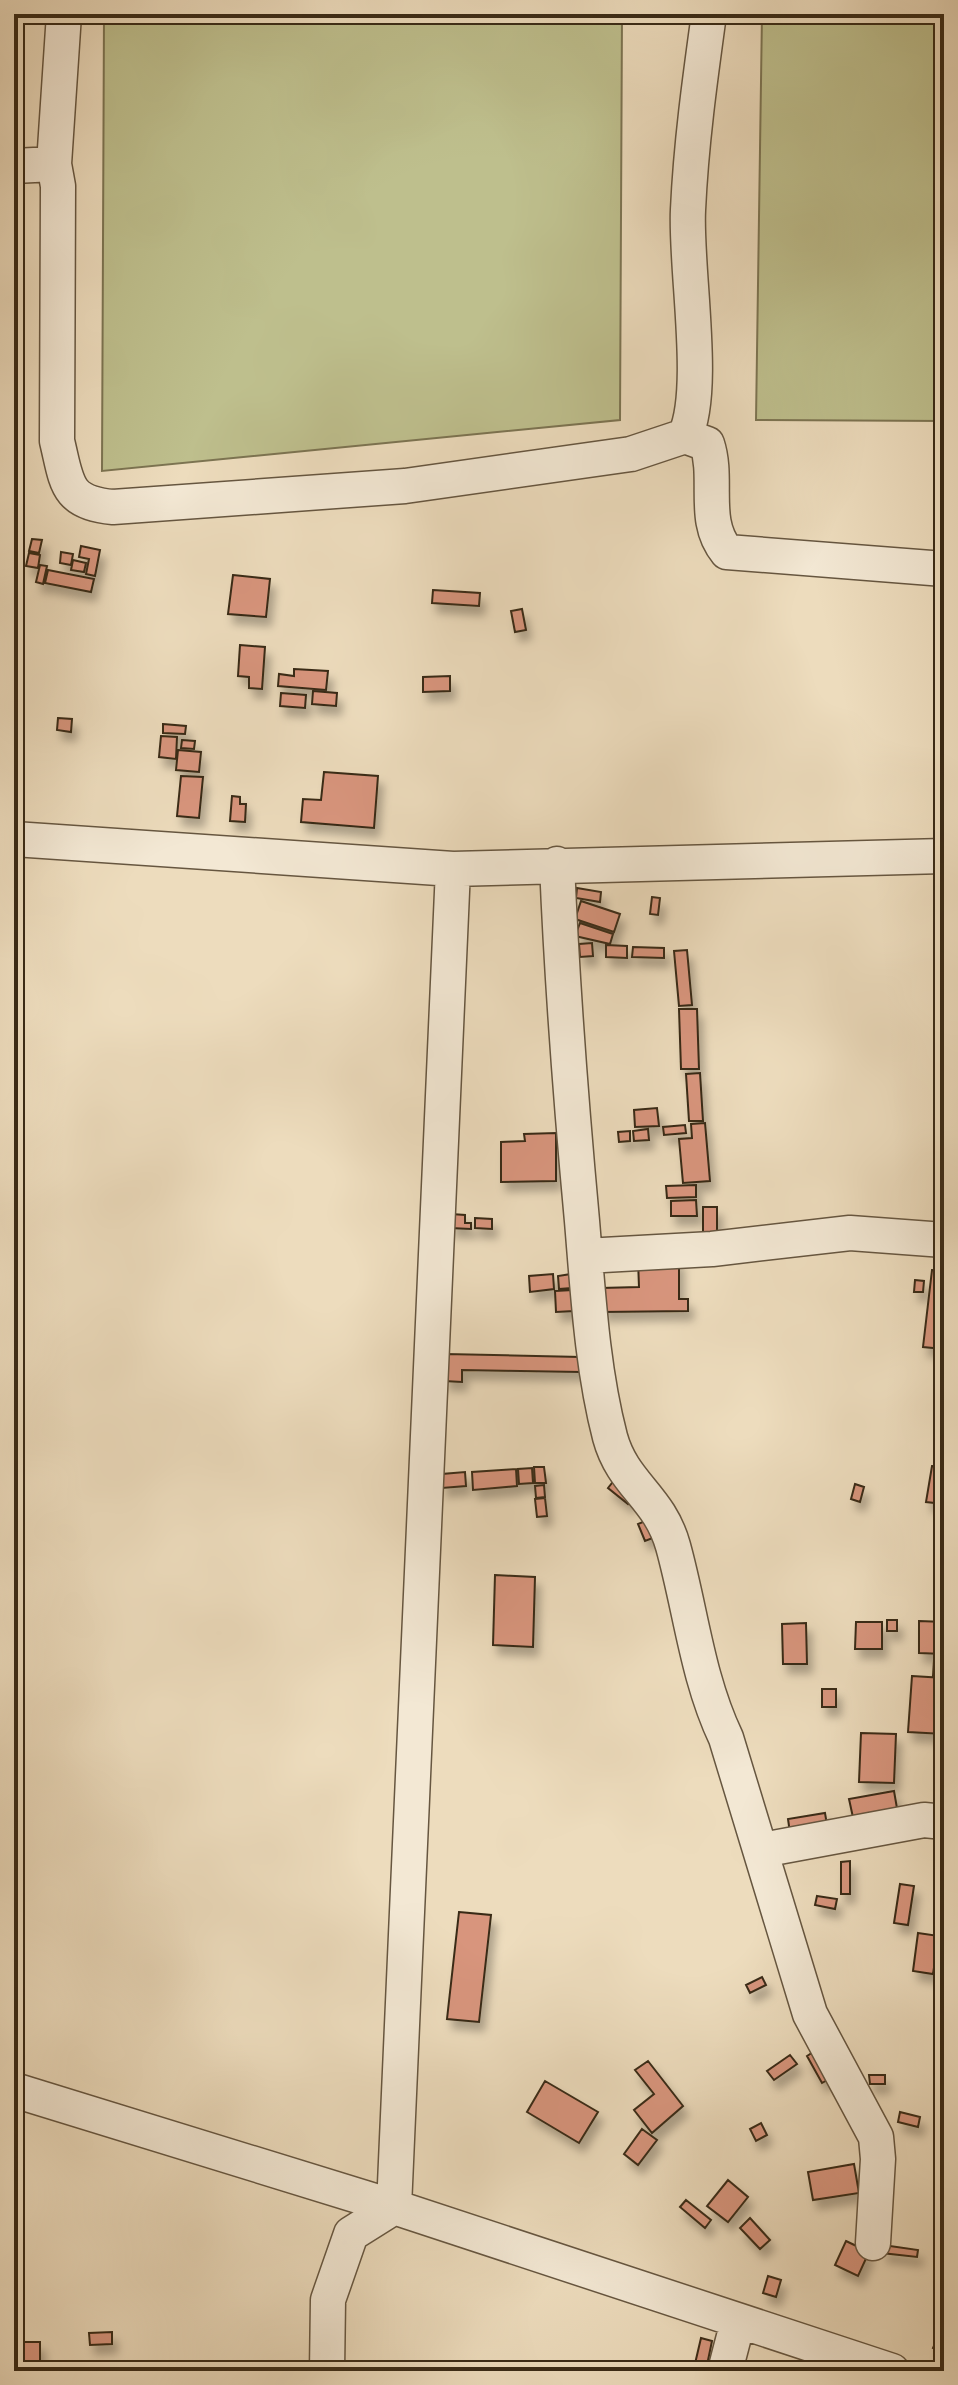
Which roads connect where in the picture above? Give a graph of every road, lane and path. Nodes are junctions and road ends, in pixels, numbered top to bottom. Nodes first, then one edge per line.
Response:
1 (64, 14) edge
2 (709, 14) edge
3 (54, 164) junction
4 (14, 166) edge
5 (685, 436) junction
6 (944, 569) edge
7 (14, 839) edge
8 (944, 856) edge
9 (557, 864) junction
10 (453, 869) junction
11 (944, 1240) edge
12 (585, 1256) junction
13 (944, 1822) edge
14 (762, 1850) junction
15 (14, 2090) edge
16 (394, 2207) junction
17 (873, 2243) dead end
18 (738, 2321) junction
19 (327, 2371) edge
20 (725, 2371) edge
21 (892, 2371) edge

1 - 3 street
2 - 5 street
3 - 4 street
3 - 5 street
5 - 6 street
7 - 10 street
8 - 9 street
9 - 10 street
9 - 12 street
10 - 16 street
11 - 12 street
12 - 14 street
13 - 14 street
14 - 17 street
15 - 16 street
16 - 18 street
16 - 19 street
18 - 20 street
18 - 21 street

